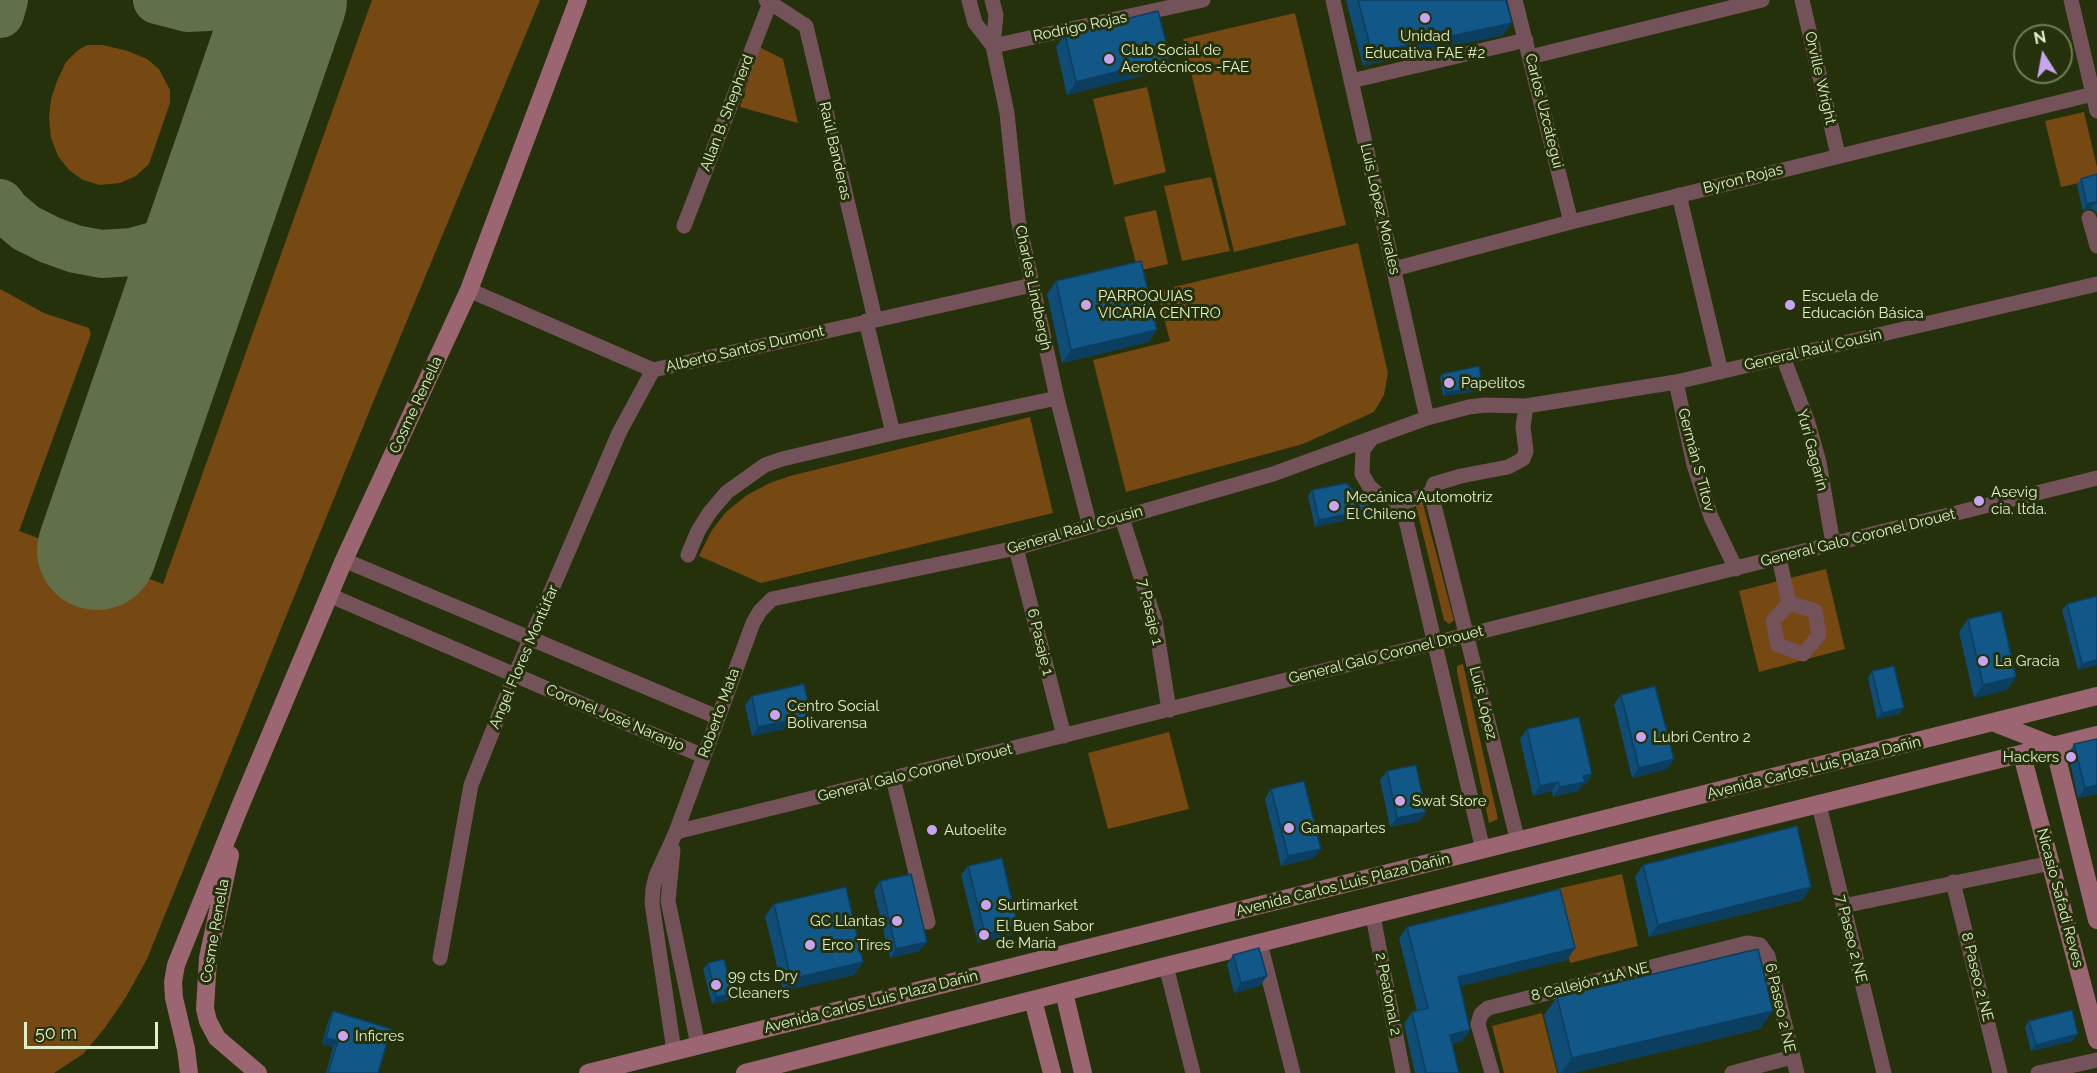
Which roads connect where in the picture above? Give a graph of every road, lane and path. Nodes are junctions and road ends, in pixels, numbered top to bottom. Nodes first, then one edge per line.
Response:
1 (578, 0) edge
2 (769, 0) edge
3 (969, 0) edge
4 (992, 0) edge
5 (1203, 0) edge
6 (1333, 0) edge
7 (1515, 0) edge
8 (1762, 0) edge
9 (1802, 0) edge
10 (2071, 0) edge
11 (1169, 4) edge
12 (1526, 40) junction
13 (993, 46) junction
14 (1530, 57) junction
15 (1351, 81) junction
16 (2092, 94) junction
17 (2097, 111) edge
18 (1839, 155) junction
19 (1679, 195) junction
20 (2089, 218) dead end
21 (1571, 222) junction
22 (684, 226) dead end
23 (2097, 246) edge
24 (1394, 269) junction
25 (2097, 284) edge
26 (1032, 285) junction
27 (469, 290) junction
28 (870, 320) junction
29 (1783, 357) junction
30 (653, 370) junction
31 (1721, 372) junction
32 (1676, 382) junction
33 (1057, 398) junction
34 (1526, 406) junction
35 (1427, 418) junction
36 (893, 433) junction
37 (1372, 438) junction
38 (2097, 478) edge
39 (1431, 493) junction
40 (1402, 503) junction
41 (1122, 518) junction
42 (1090, 526) junction
43 (1833, 544) junction
44 (1016, 548) junction
45 (688, 555) dead end
46 (1779, 558) junction
47 (344, 560) junction
48 (1736, 568) junction
49 (329, 596) junction
50 (772, 599) joint
51 (1789, 603) dead end
52 (1466, 635) junction
53 (531, 639) junction
54 (1434, 643) junction
55 (515, 675) junction
56 (2097, 696) edge
57 (1169, 710) junction
58 (717, 717) junction
59 (1995, 723) junction
60 (2097, 735) edge
61 (1064, 736) junction
62 (2054, 746) junction
63 (2022, 754) junction
64 (703, 756) junction
65 (893, 778) junction
66 (241, 804) junction
67 (1819, 805) junction
68 (676, 832) junction
69 (1518, 842) junction
70 (1482, 850) junction
71 (2050, 863) junction
72 (1953, 882) junction
73 (1843, 906) junction
74 (1373, 915) junction
75 (2097, 920) edge
76 (928, 922) dead end
77 (1260, 943) junction
78 (1760, 945) joint
79 (440, 958) dead end
80 (1166, 966) junction
81 (1064, 992) junction
82 (1033, 1000) junction
83 (2097, 1040) edge
84 (698, 1045) junction
85 (674, 1051) junction
86 (1792, 1057) junction
87 (2097, 1060) edge
88 (189, 1073) edge
89 (258, 1073) edge
90 (588, 1073) edge
91 (745, 1073) edge
92 (1052, 1073) edge
93 (1083, 1073) edge
94 (1193, 1073) edge
95 (1293, 1073) edge
96 (1403, 1073) edge
97 (1492, 1073) edge
98 (1732, 1073) edge
99 (1797, 1073) edge
100 (1884, 1073) edge
101 (2000, 1073) edge
102 (2038, 1073) edge

1 - 27 main road, Cosme Renella
2 - 22 street, Allan B. Shepherd
2 - 28 street, Raúl Banderas
3 - 13 street, Charles Lindbergh
4 - 13 street, Charles Lindbergh
5 - 11 street, Rodrigo Rojas
6 - 15 street, Luis López Morales
7 - 12 street, Carlos Uzcátegui
8 - 14 street
9 - 18 street, Orville Wright
10 - 16 street
11 - 13 street, Rodrigo Rojas
12 - 14 street, Carlos Uzcátegui
12 - 15 street
13 - 26 street, Charles Lindbergh
14 - 21 street, Carlos Uzcátegui
15 - 24 street, Luis López Morales
16 - 17 street
16 - 18 street, Byron Rojas
18 - 19 street, Byron Rojas
19 - 21 street, Byron Rojas
19 - 31 street
20 - 23 street
21 - 24 street, Byron Rojas
24 - 35 street, Luis López Morales
25 - 29 street, General Raúl Cousin
26 - 28 street, Alberto Santos Dumont
26 - 33 street, Charles Lindbergh
27 - 30 street, Alberto Santos Dumont
27 - 47 main road, Cosme Renella
28 - 30 street, Alberto Santos Dumont
28 - 36 street, Raúl Banderas
29 - 31 street, General Raúl Cousin
29 - 43 street, Yuri Gagarín
30 - 53 street, Angel Flores Montúfar
31 - 32 street, General Raúl Cousin
32 - 34 street, General Raúl Cousin
32 - 48 street, Germán S Titov
33 - 36 street
33 - 42 street, Charles Lindbergh
34 - 35 street, General Raúl Cousin
34 - 39 street
35 - 37 street, General Raúl Cousin
36 - 45 street
37 - 40 street
37 - 41 street, General Raúl Cousin
38 - 43 street, General Galo Coronel Drouet
39 - 40 street
39 - 52 street, Luis López
40 - 54 street
41 - 42 street, General Raúl Cousin
41 - 57 street, 7 Pasaje 1
42 - 44 street, General Raúl Cousin
43 - 46 street, General Galo Coronel Drouet
44 - 50 street, General Raúl Cousin
44 - 61 street, 6 Pasaje 1
46 - 48 street, General Galo Coronel Drouet
46 - 51 street
47 - 49 main road, Cosme Renella
47 - 53 street
48 - 52 street, General Galo Coronel Drouet
49 - 55 street, Coronel José Naranjo
49 - 66 main road, Cosme Renella
50 - 58 street, Roberto Mata
52 - 54 street, General Galo Coronel Drouet
52 - 69 street, Luis López
53 - 55 street, Angel Flores Montúfar
53 - 58 street
54 - 57 street, General Galo Coronel Drouet
54 - 70 street
55 - 64 street, Coronel José Naranjo
55 - 79 street, Angel Flores Montúfar
56 - 59 main road, Avenida Carlos Luis Plaza Dañin
57 - 61 street, General Galo Coronel Drouet
58 - 64 street, Roberto Mata
59 - 62 main road
59 - 69 main road, Avenida Carlos Luis Plaza Dañin
60 - 62 main road
61 - 65 street, General Galo Coronel Drouet
62 - 63 main road
62 - 75 main road, Nicasio Safadi Reves
63 - 67 main road
63 - 71 main road, Nicasio Safadi Reves
64 - 68 street, Roberto Mata
65 - 68 street, General Galo Coronel Drouet
65 - 76 street
66 - 88 main road, Cosme Renella
66 - 89 main road, Cosme Renella
67 - 73 street, 7 Paseo 2 NE
67 - 74 main road
68 - 84 street, Roberto Mata
68 - 85 street, Roberto Mata
69 - 70 main road, Avenida Carlos Luis Plaza Dañin
70 - 84 main road, Avenida Carlos Luis Plaza Dañin
71 - 72 street
71 - 83 main road, Nicasio Safadi Reves
72 - 73 street
72 - 101 street, 8 Paseo 2 NE
73 - 100 street, 7 Paseo 2 NE
74 - 77 main road
74 - 96 street, 2 Peatonal 2
77 - 80 main road
77 - 95 street
78 - 86 street, 6 Paseo 2 NE
78 - 97 street, 8 Callejón 11A NE
80 - 81 main road
80 - 94 street
81 - 82 main road
81 - 93 main road
82 - 91 main road
82 - 92 main road
84 - 85 main road, Avenida Carlos Luis Plaza Dañin
85 - 90 main road, Avenida Carlos Luis Plaza Dañin
86 - 98 street
86 - 99 street, 6 Paseo 2 NE
87 - 102 street

